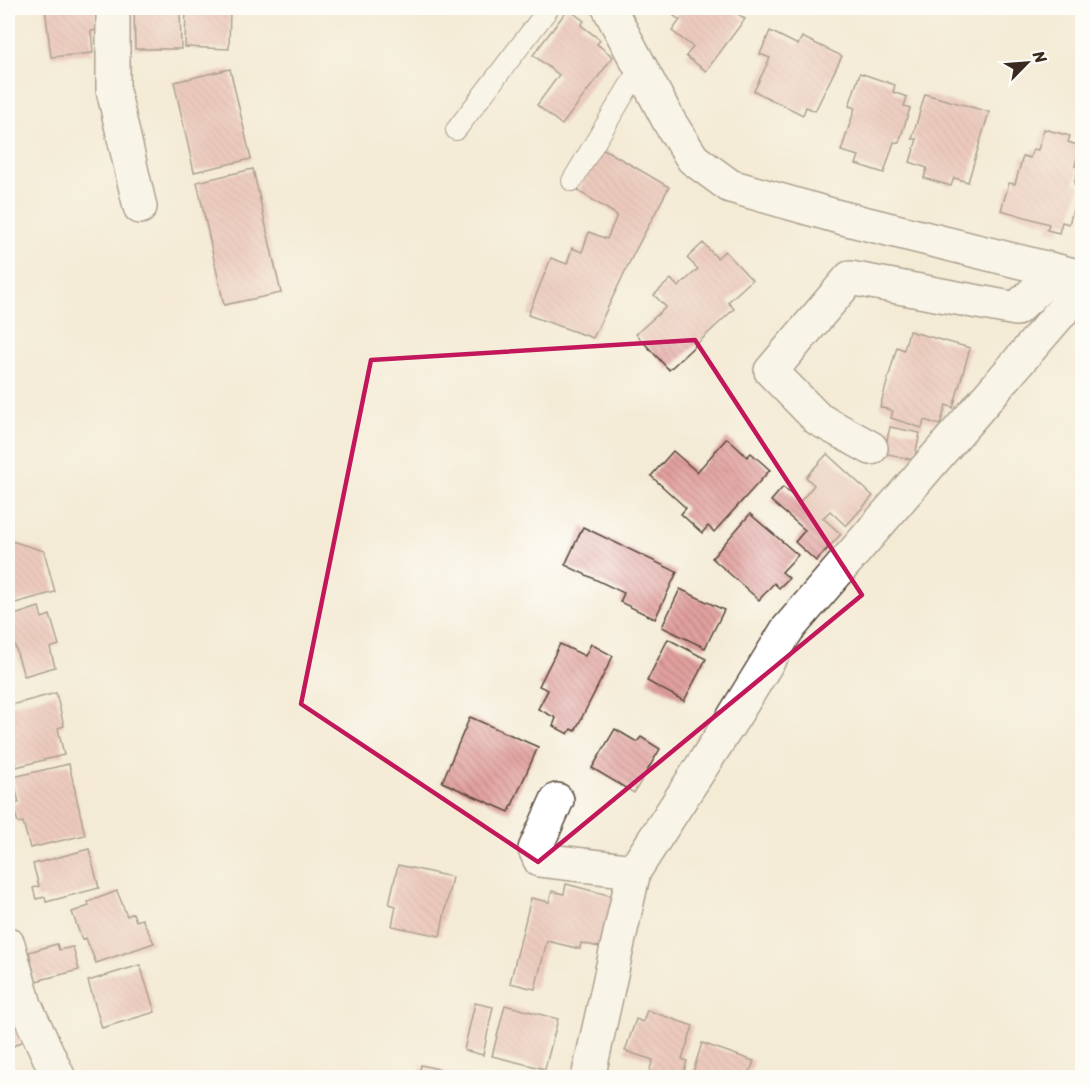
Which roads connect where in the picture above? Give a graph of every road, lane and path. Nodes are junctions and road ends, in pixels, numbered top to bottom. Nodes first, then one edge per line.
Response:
1 (113, 8) edge
2 (549, 8) edge
3 (609, 8) edge
4 (640, 66) junction
5 (456, 130) dead end
6 (572, 181) dead end
7 (140, 207) dead end
8 (1074, 279) edge
9 (871, 448) dead end
10 (557, 800) dead end
11 (634, 871) junction
12 (8, 944) edge
13 (59, 1077) edge
14 (588, 1077) edge

1 - 7 street
2 - 5 lane
3 - 4 street
4 - 6 lane
4 - 8 street
8 - 9 street
8 - 11 street
10 - 11 street
11 - 14 street
12 - 13 street

